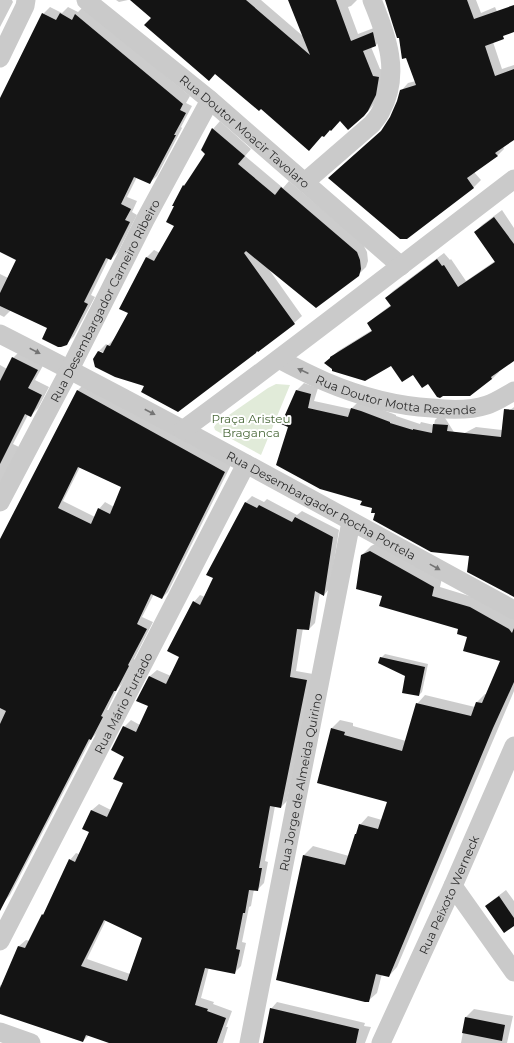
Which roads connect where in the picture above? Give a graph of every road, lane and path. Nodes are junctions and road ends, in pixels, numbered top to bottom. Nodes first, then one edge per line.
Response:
1 (86, 0) edge
2 (372, 0) edge
3 (25, 2) edge
4 (0, 58) edge
5 (210, 100) junction
6 (514, 179) edge
7 (305, 182) junction
8 (401, 266) junction
9 (0, 334) edge
10 (279, 359) junction
11 (70, 369) junction
12 (514, 391) edge
13 (183, 430) junction
14 (246, 464) junction
15 (0, 502) edge
16 (351, 522) junction
17 (514, 610) edge
18 (514, 746) edge
19 (453, 886) junction
20 (0, 941) edge
21 (514, 972) edge
22 (0, 1032) edge
23 (30, 1043) edge
24 (249, 1043) edge
25 (381, 1043) edge

1 - 5 street, Rua Doutor Moacir Tavolaro
2 - 7 street
3 - 4 street
5 - 7 street, Rua Doutor Moacir Tavolaro
5 - 11 street, Rua Desembargador Carneiro Ribeiro
6 - 8 street
7 - 8 street, Rua Doutor Moacir Tavolaro
8 - 10 street
9 -> 11 street, Rua Desembargador Rocha Portela
12 -> 10 street, Rua Doutor Motta Rezende
10 - 13 street
11 -> 13 street, Rua Desembargador Rocha Portela
11 - 15 street, Rua Desembargador Carneiro Ribeiro
13 - 14 street, Rua Desembargador Rocha Portela
14 - 16 street, Rua Desembargador Rocha Portela
14 - 20 street, Rua Mário Furtado
16 -> 17 street, Rua Desembargador Rocha Portela
16 - 24 street, Rua Jorge de Almeida Quirino
18 - 19 street, Rua Peixoto Werneck
19 - 21 street
19 - 25 street, Rua Peixoto Werneck
22 - 23 street

